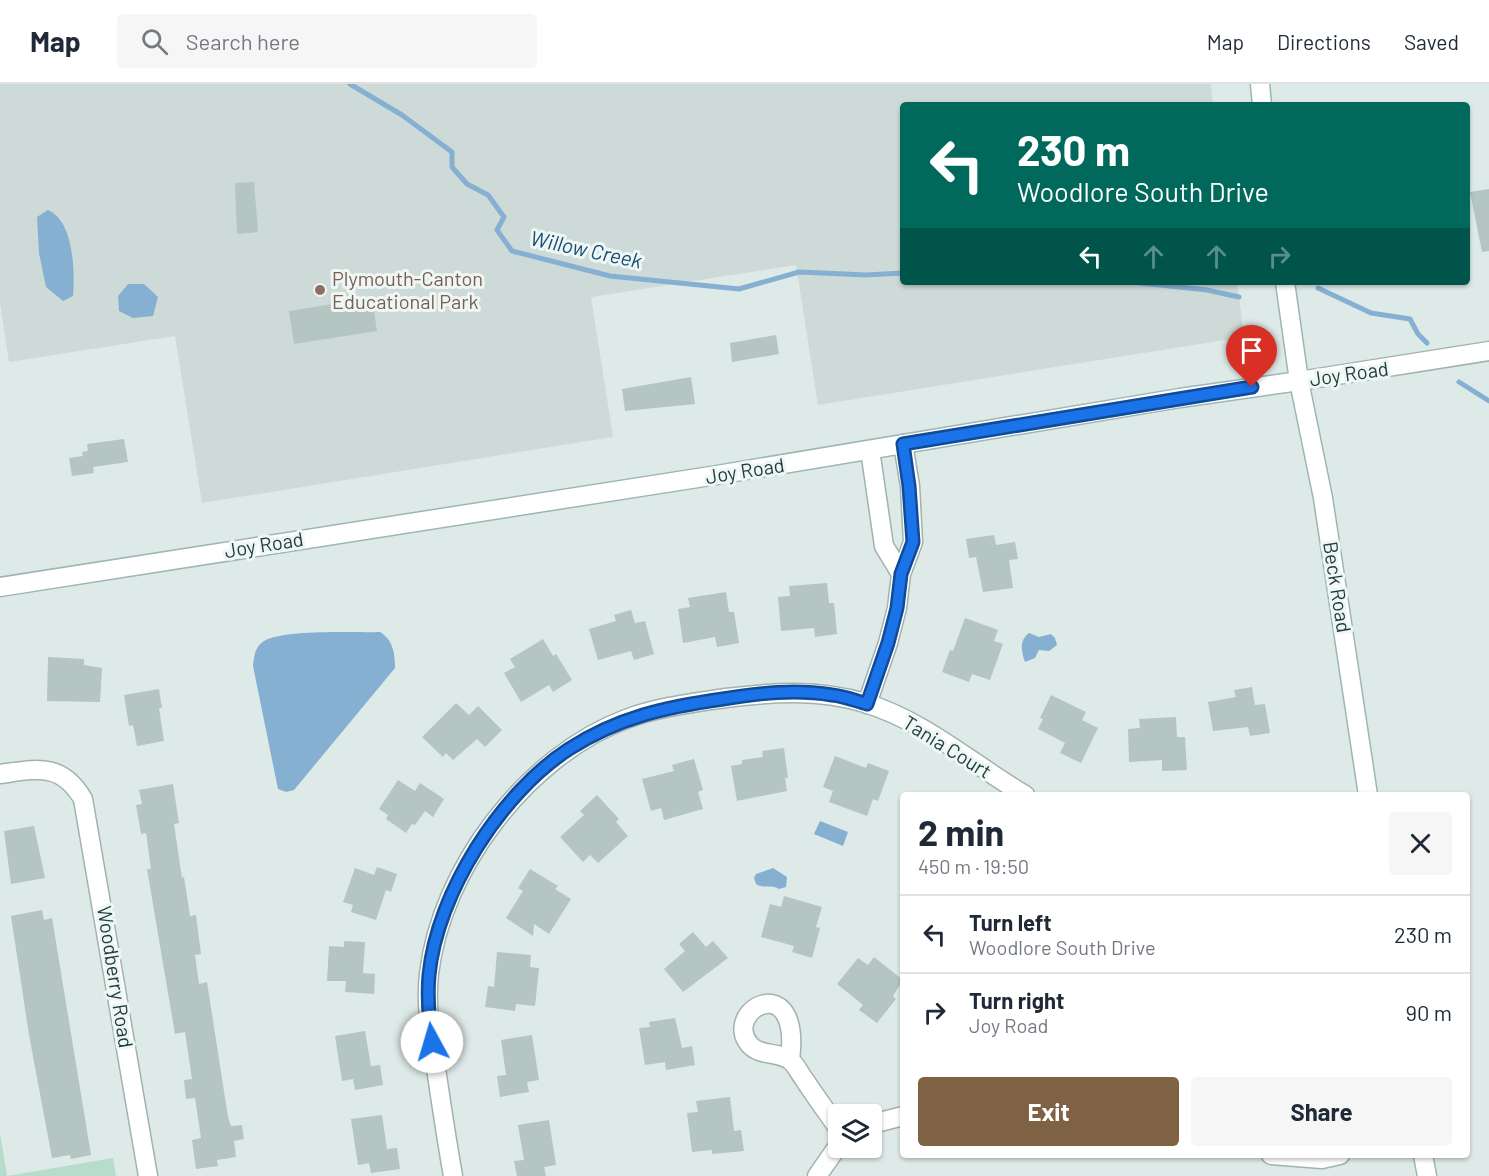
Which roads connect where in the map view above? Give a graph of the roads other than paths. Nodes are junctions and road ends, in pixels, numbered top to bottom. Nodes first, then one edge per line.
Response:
1 (1260, 84) edge
2 (1263, 102) edge
3 (1285, 285) edge
4 (1489, 351) edge
5 (1299, 381) junction
6 (903, 444) junction
7 (870, 450) junction
8 (901, 574) junction
9 (0, 587) edge
10 (867, 704) junction
11 (0, 774) edge
12 (1020, 792) edge
13 (1368, 792) edge
14 (790, 1060) dead end
15 (828, 1114) edge
16 (900, 1117) edge
17 (882, 1121) edge
18 (830, 1158) edge
19 (1309, 1158) edge
20 (1326, 1158) edge
21 (1424, 1158) edge
22 (148, 1176) edge
23 (453, 1176) edge
24 (817, 1176) edge
25 (1427, 1176) edge

1 - 2 street
3 - 5 street, Beck Road
4 - 5 street, Joy Road
5 - 6 street, Joy Road
5 - 13 street, Beck Road
6 - 7 street, Joy Road
6 - 8 street
7 - 8 street
7 - 9 street, Joy Road
8 - 10 street
10 - 12 street, Tania Court
10 - 23 street, Tania Court
11 - 22 street, Woodberry Road
14 - 15 street
16 - 17 street
18 - 24 street
19 - 20 street
21 - 25 street

